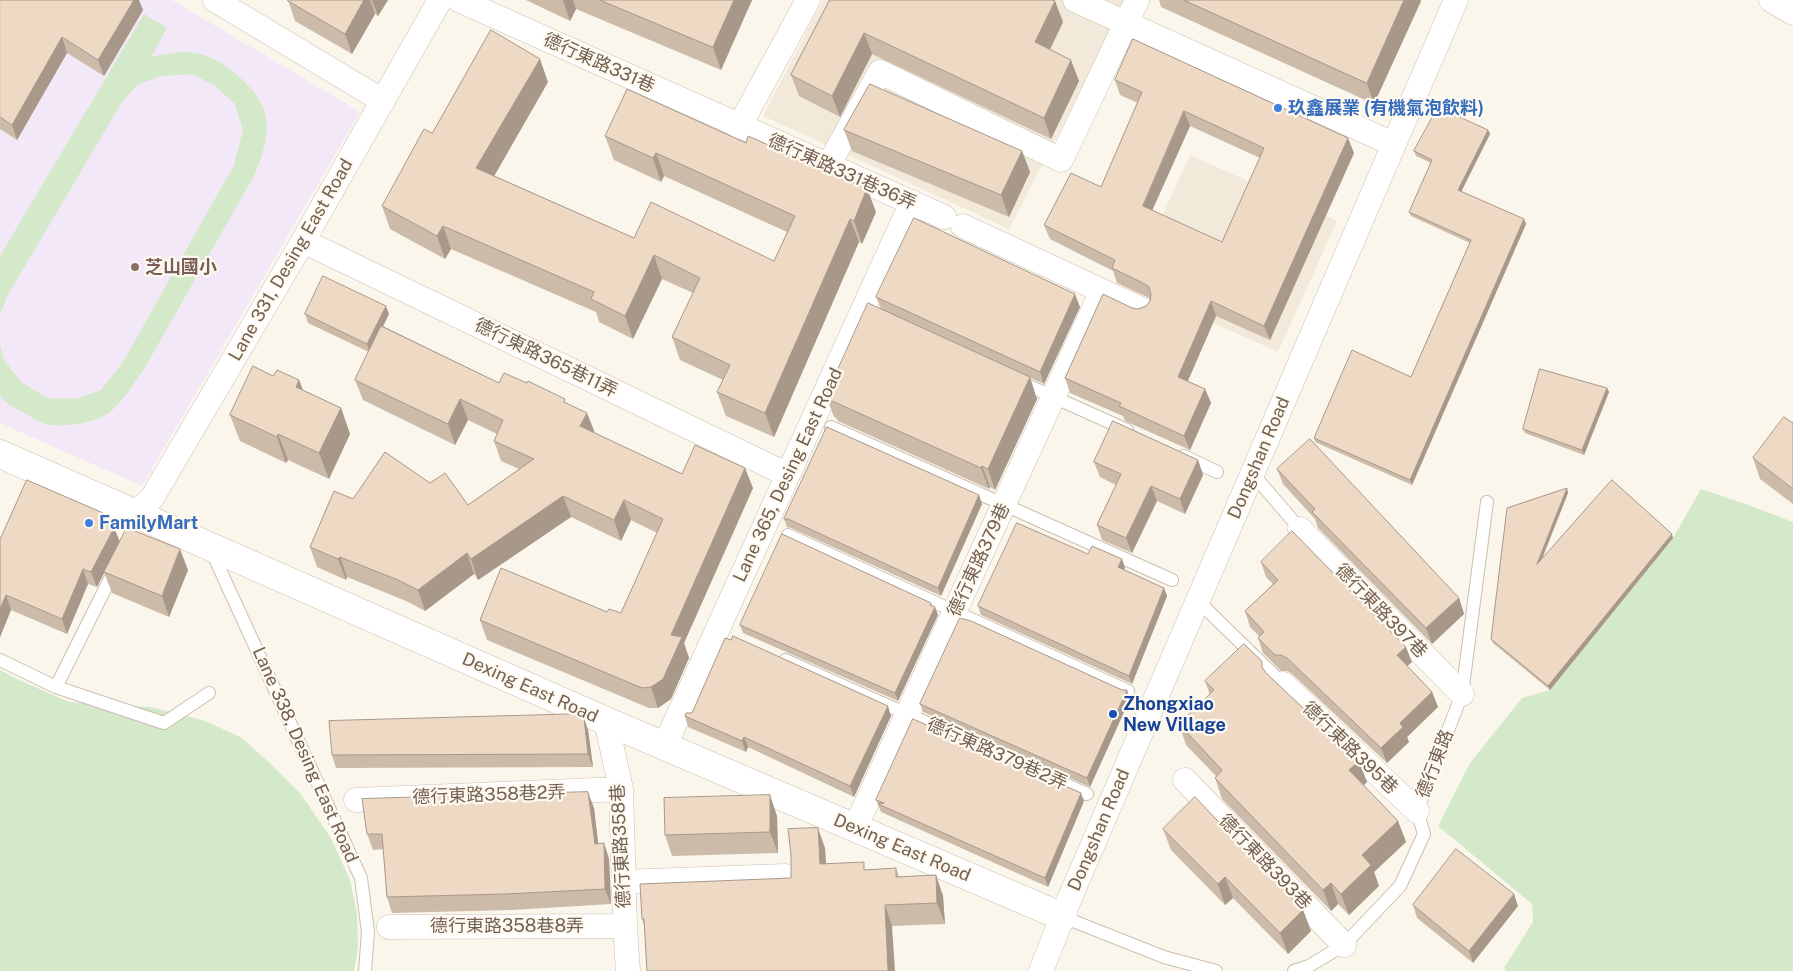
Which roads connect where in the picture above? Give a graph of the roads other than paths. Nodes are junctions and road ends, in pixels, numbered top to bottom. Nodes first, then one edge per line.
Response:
1 (215, 0) edge
2 (440, 0) edge
3 (459, 0) edge
4 (808, 0) edge
5 (1075, 0) edge
6 (1138, 0) edge
7 (1456, 0) edge
8 (1771, 0) edge
9 (1793, 13) edge
10 (1126, 23) junction
11 (383, 101) junction
12 (739, 126) junction
13 (1393, 144) junction
14 (828, 166) junction
15 (912, 202) junction
16 (303, 241) junction
17 (1102, 291) junction
18 (1144, 310) edge
19 (1010, 377) edge
20 (1053, 397) junction
21 (831, 427) edge
22 (1140, 436) edge
23 (1174, 452) edge
24 (0, 454) edge
25 (1217, 472) dead end
26 (1252, 473) junction
27 (788, 475) junction
28 (1487, 502) dead end
29 (1004, 505) junction
30 (141, 519) junction
31 (1300, 528) joint
32 (788, 535) edge
33 (210, 547) junction
34 (120, 558) edge
35 (1172, 580) dead end
36 (1198, 601) junction
37 (955, 612) junction
38 (777, 656) edge
39 (0, 660) edge
40 (1283, 684) joint
41 (56, 688) junction
42 (1128, 691) edge
43 (209, 693) dead end
44 (1462, 694) junction
45 (908, 714) junction
46 (606, 721) junction
47 (664, 747) junction
48 (1186, 780) dead end
49 (621, 789) junction
50 (1087, 794) dead end
51 (356, 800) dead end
52 (1417, 811) junction
53 (855, 828) junction
54 (785, 876) edge
55 (623, 882) junction
56 (1063, 916) junction
57 (625, 926) junction
58 (388, 927) dead end
59 (1344, 945) junction
60 (365, 971) edge
61 (628, 971) edge
62 (1041, 971) edge
63 (1216, 971) edge
64 (1294, 971) edge

1 - 11 street
2 - 11 street, Lane 331, Desing East Road
3 - 12 street, 德行東路331巷
4 - 12 street
5 - 10 street
6 - 10 street
7 - 13 street, Dongshan Road
8 - 9 street
10 - 13 street
10 - 14 street
11 - 16 street, Lane 331, Desing East Road
12 - 14 street, 德行東路331巷36弄
13 - 26 street, Dongshan Road
14 - 15 street, 德行東路331巷36弄
15 - 17 street, 德行東路331巷36弄
15 - 27 street, Lane 365, Desing East Road
16 - 27 street, 德行東路365巷11弄
16 - 30 street, Lane 331, Desing East Road
17 - 18 street
17 - 20 street, 德行東路379巷
19 - 20 lane
20 - 22 lane
20 - 29 street, 德行東路379巷
21 - 29 lane
23 - 25 lane
24 - 30 street, Dexing East Road
26 - 31 lane
26 - 36 street, Dongshan Road
27 - 47 street, Lane 365, Desing East Road
28 - 44 lane, 德行東路
29 - 35 lane
29 - 37 street, 德行東路379巷
30 - 33 street, Dexing East Road
31 - 44 street, 德行東路397巷
32 - 37 lane
33 - 46 street, Dexing East Road
33 - 60 lane, Lane 338, Desing East Road
34 - 41 lane
36 - 40 lane
36 - 56 street, Dongshan Road
37 - 42 lane
37 - 45 street, 德行東路379巷
38 - 45 lane, 德行東路379巷2弄
39 - 41 lane
40 - 52 street, 德行東路395巷
41 - 43 lane
44 - 52 lane, 德行東路
45 - 50 lane, 德行東路379巷2弄
45 - 53 street, 德行東路379巷
46 - 47 street, Dexing East Road
46 - 49 street, 德行東路358巷
47 - 53 street, Dexing East Road
48 - 59 street, 德行東路393巷
49 - 51 street, 德行東路358巷2弄
49 - 55 street, 德行東路358巷
52 - 59 lane, 德行東路
53 - 56 street, Dexing East Road
54 - 55 street
55 - 57 street, 德行東路358巷
56 - 62 street
56 - 63 lane
57 - 58 street, 德行東路358巷8弄
57 - 61 street, 德行東路358巷
59 - 64 lane, 德行東路

